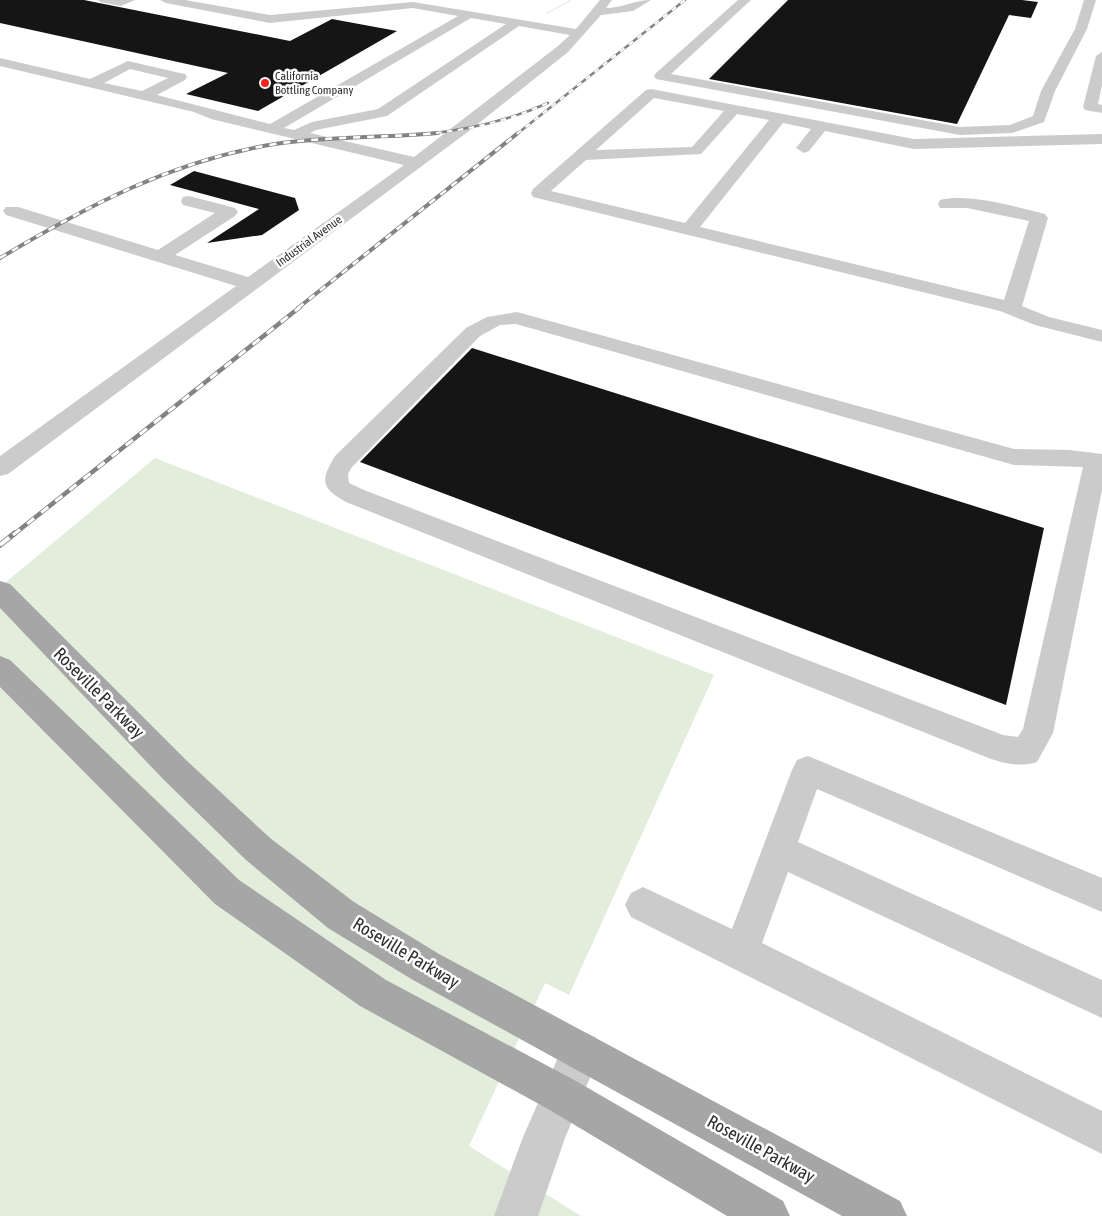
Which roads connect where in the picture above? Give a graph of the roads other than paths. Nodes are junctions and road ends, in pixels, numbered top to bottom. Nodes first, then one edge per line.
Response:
1 (104, 0) edge
2 (129, 0) edge
3 (166, 0) edge
4 (225, 0) edge
5 (645, 0) edge
6 (745, 0) edge
7 (1094, 1) edge
8 (602, 6) edge
9 (320, 14) junction
10 (470, 14) junction
11 (302, 16) junction
12 (270, 19) junction
13 (518, 22) junction
14 (291, 31) dead end
15 (258, 32) dead end
16 (580, 33) junction
17 (0, 55) edge
18 (0, 62) edge
19 (110, 62) dead end
20 (1101, 62) edge
21 (128, 66) junction
22 (84, 68) dead end
23 (65, 70) junction
24 (105, 77) junction
25 (91, 84) junction
26 (159, 88) junction
27 (144, 96) junction
28 (734, 109) junction
29 (1102, 109) edge
30 (779, 118) junction
31 (821, 126) junction
32 (270, 129) junction
33 (296, 135) junction
34 (1102, 139) edge
35 (804, 148) dead end
36 (582, 155) junction
37 (417, 164) junction
38 (189, 201) dead end
39 (946, 204) dead end
40 (12, 211) dead end
41 (689, 230) junction
42 (160, 256) junction
43 (251, 284) junction
44 (1012, 309) junction
45 (1102, 336) edge
46 (1099, 461) edge
47 (0, 468) edge
48 (0, 591) edge
49 (0, 668) edge
50 (778, 850) junction
51 (1102, 895) edge
52 (643, 905) dead end
53 (741, 952) junction
54 (1102, 999) edge
55 (581, 1051) junction
56 (562, 1095) junction
57 (1102, 1133) edge
58 (516, 1216) edge
59 (768, 1216) edge
60 (885, 1216) edge

1 - 2 street
3 - 12 street
4 - 11 street
5 - 8 street
6 - 7 street
8 - 16 street, Industrial Avenue
9 - 10 street
9 - 11 street
9 - 14 street
10 - 13 street
10 - 32 street
11 - 12 street
12 - 15 street
13 - 16 street
13 - 33 street
16 - 37 street, Industrial Avenue
17 - 23 street
18 - 23 street
19 - 21 street
20 - 29 street
21 - 24 street
21 - 26 street
22 - 23 street
23 - 25 street
24 - 25 street
24 - 26 street
25 - 27 street
26 - 27 street
27 - 32 street
28 - 30 street
28 - 36 street
28 - 36 street
30 - 31 street
30 - 41 street
31 - 34 street
31 - 35 street
32 - 33 street
33 - 37 street
36 - 41 street
37 - 43 street, Industrial Avenue
38 - 42 street
39 - 44 street
40 - 42 street
41 - 44 street
42 - 43 street
43 - 47 street, Industrial Avenue
44 - 45 street
46 - 46 street
48 - 55 main road, Roseville Parkway
49 - 56 main road
50 - 51 street
50 - 53 street
50 - 54 street
52 - 53 street
53 - 57 street
55 - 56 street
55 - 60 main road, Roseville Parkway
56 - 58 street
56 - 59 main road

